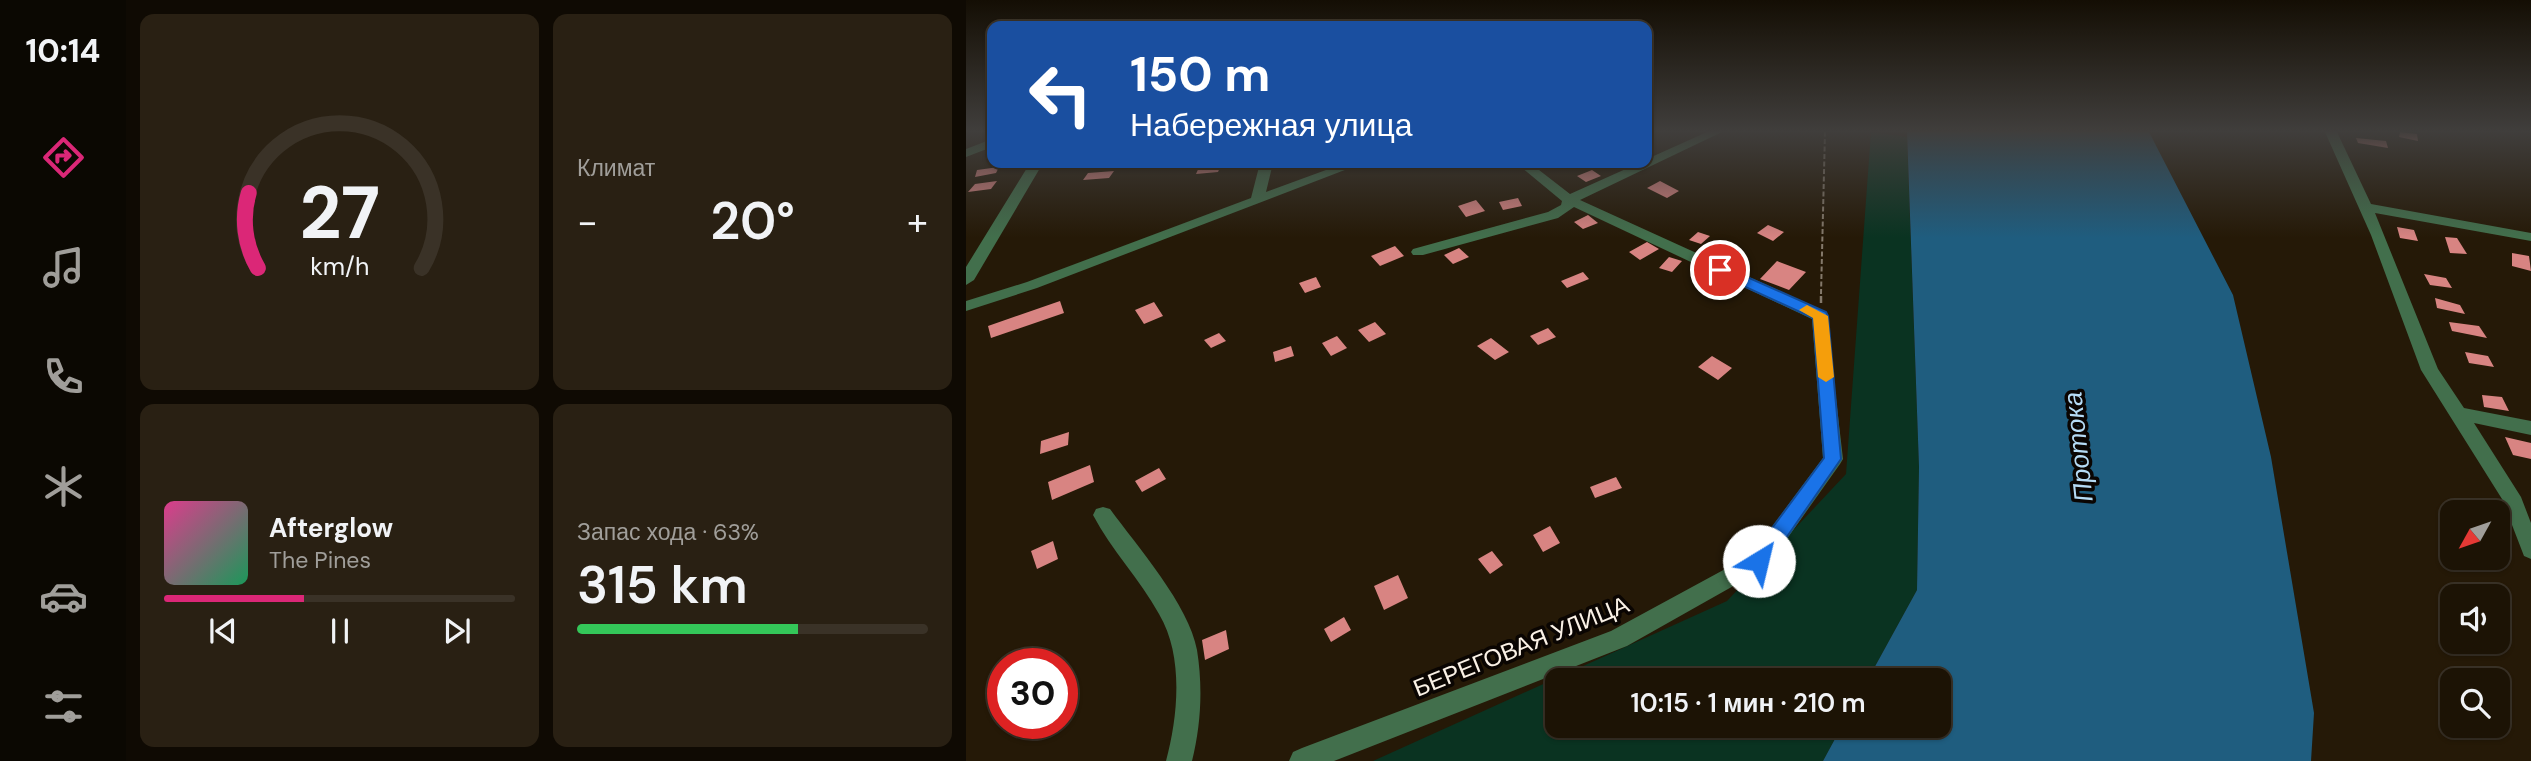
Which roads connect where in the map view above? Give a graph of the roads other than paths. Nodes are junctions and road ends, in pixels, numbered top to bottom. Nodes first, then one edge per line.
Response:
1 (1033, 168) edge
2 (1264, 168) edge
3 (1342, 168) edge
4 (1528, 168) edge
5 (1638, 168) edge
6 (2347, 168) edge
7 (1258, 199) junction
8 (1569, 200) junction
9 (2365, 206) junction
10 (2531, 237) edge
11 (1418, 253) dead end
12 (966, 280) edge
13 (966, 306) edge
14 (2460, 414) junction
15 (2531, 428) edge
16 (1103, 515) dead end
17 (2531, 550) edge
18 (1179, 761) edge
19 (1303, 761) edge

1 - 12 street
2 - 7 street
3 - 7 street
4 - 8 street
5 - 8 street
6 - 9 street
7 - 13 street
8 - 11 street
8 - 19 street, БЕРЕГОВАЯ УЛИЦА
9 - 10 street
9 - 14 street
14 - 15 street
14 - 17 street
16 - 18 street

